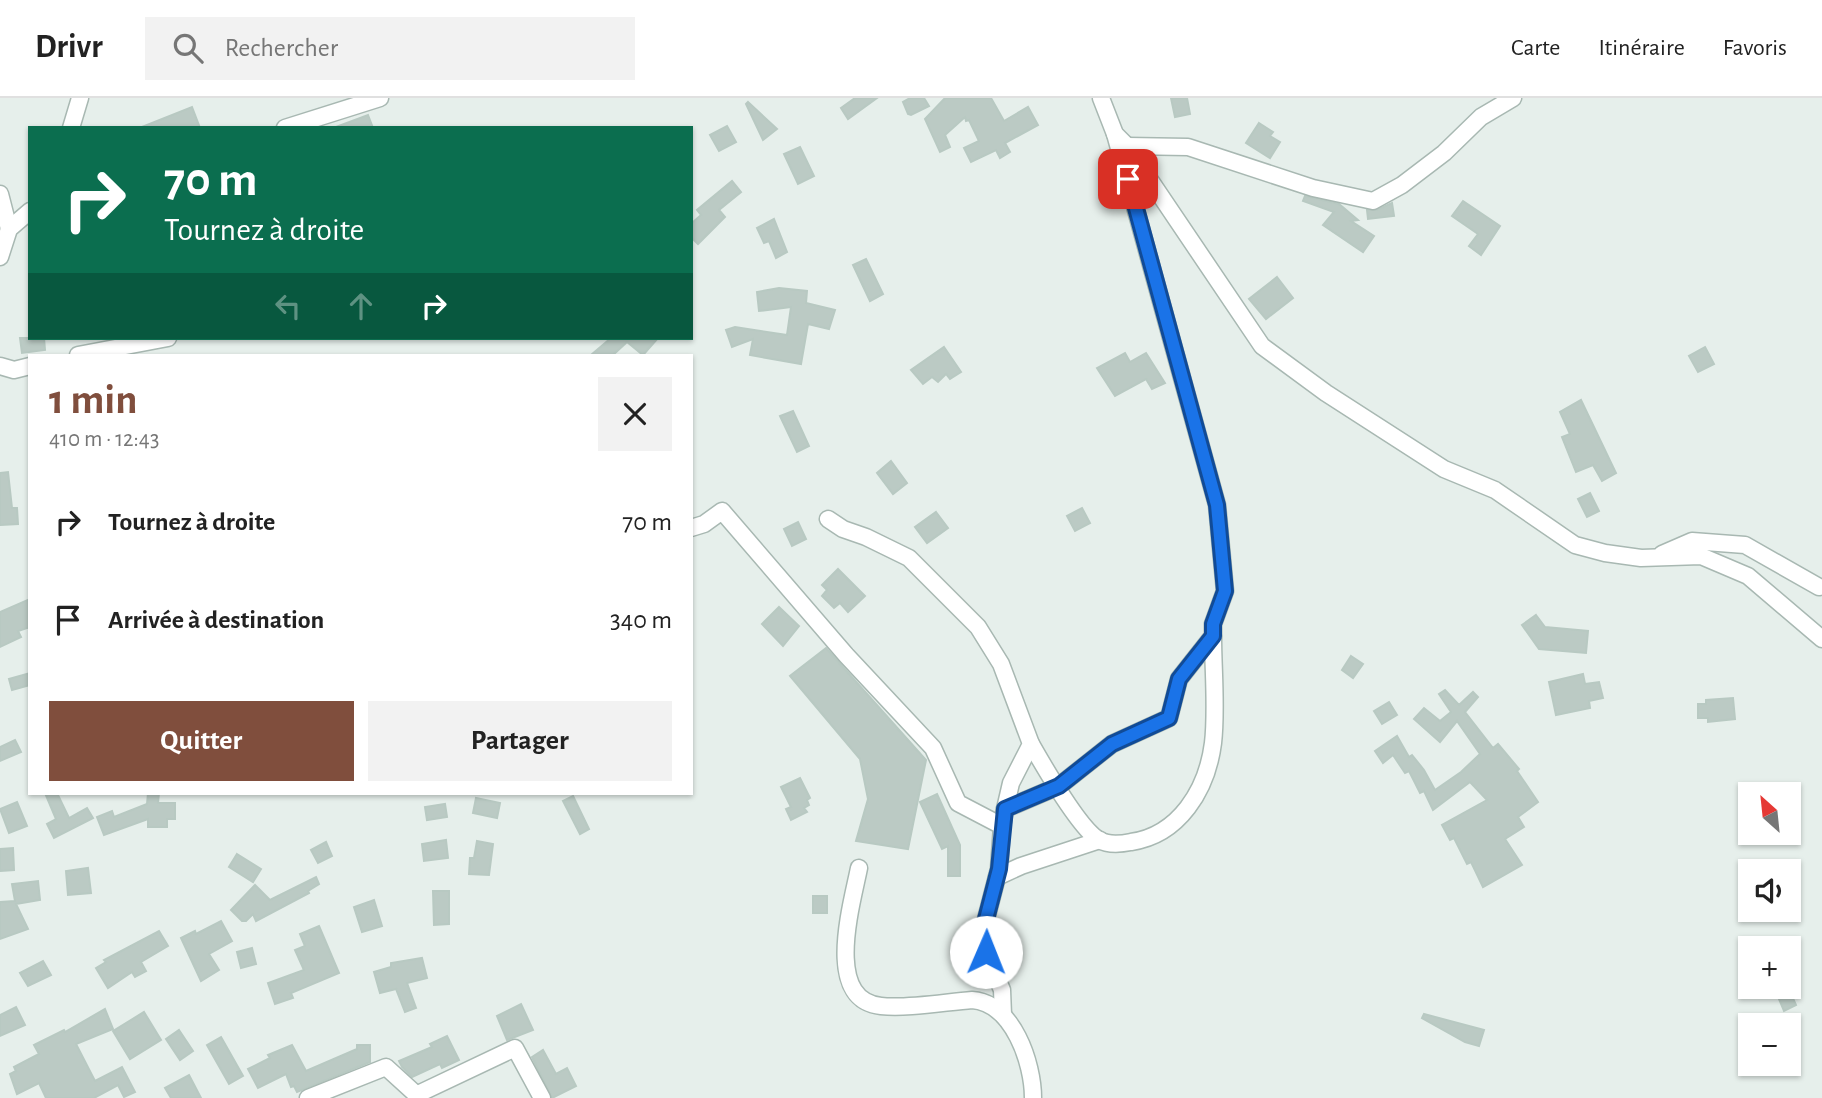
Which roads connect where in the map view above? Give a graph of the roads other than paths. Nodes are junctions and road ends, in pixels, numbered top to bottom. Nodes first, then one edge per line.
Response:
1 (80, 98) edge
2 (380, 98) edge
3 (1101, 98) edge
4 (1513, 98) edge
5 (72, 126) edge
6 (291, 126) edge
7 (1115, 134) junction
8 (1127, 146) junction
9 (0, 194) edge
10 (28, 212) edge
11 (4, 230) edge
12 (28, 233) edge
13 (0, 257) edge
14 (157, 340) edge
15 (83, 354) edge
16 (0, 366) edge
17 (28, 366) edge
18 (828, 519) dead end
19 (693, 527) edge
20 (1653, 558) junction
21 (1819, 587) dead end
22 (1213, 636) junction
23 (1822, 639) edge
24 (1031, 744) junction
25 (1059, 786) junction
26 (1005, 809) junction
27 (1002, 826) junction
28 (1100, 840) junction
29 (859, 869) dead end
30 (997, 877) junction
31 (1003, 1015) junction
32 (419, 1096) edge
33 (308, 1098) edge
34 (542, 1098) edge
35 (1033, 1098) edge

1 - 5 street
2 - 6 street
3 - 7 street
4 - 8 street
7 - 8 street
7 - 22 street
8 - 20 street
9 - 11 street
10 - 11 street
11 - 12 street
11 - 13 street
14 - 15 street
16 - 17 street
18 - 24 street
19 - 27 street
20 - 21 street
20 - 23 street
22 - 25 street
22 - 28 street
24 - 25 street
24 - 26 street
25 - 26 street
25 - 28 street
26 - 27 street
27 - 30 street
28 - 30 street
29 - 31 street
30 - 31 street
31 - 35 street
32 - 33 street
32 - 34 street

